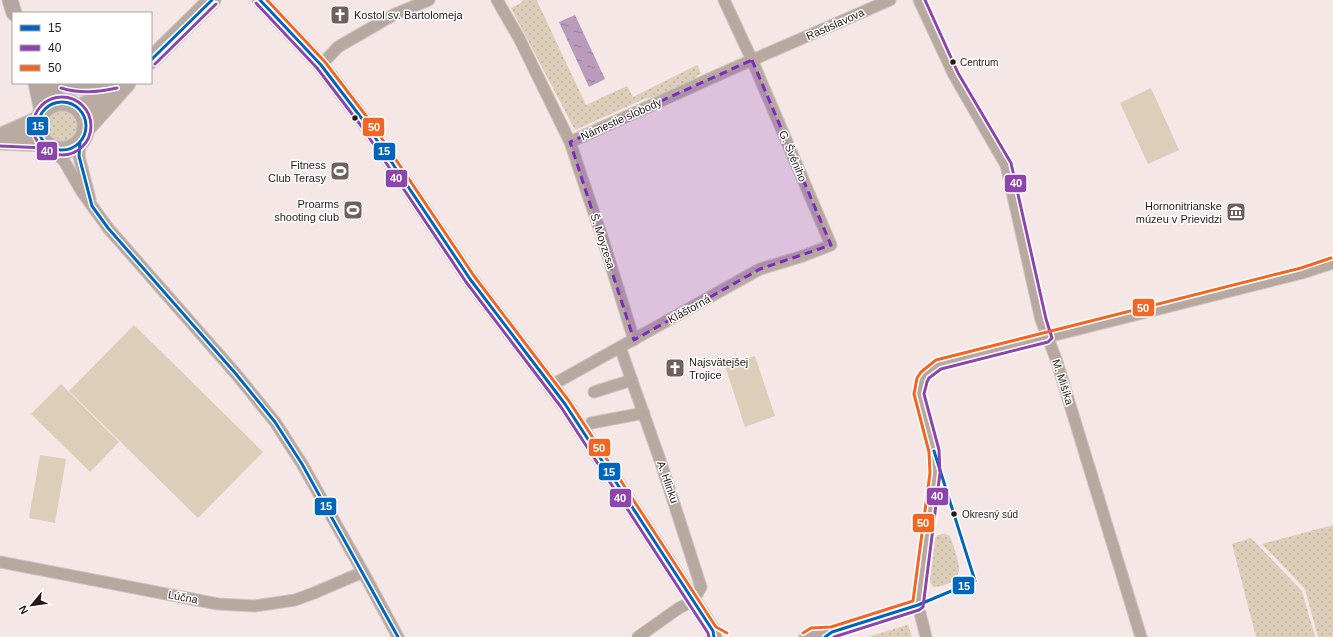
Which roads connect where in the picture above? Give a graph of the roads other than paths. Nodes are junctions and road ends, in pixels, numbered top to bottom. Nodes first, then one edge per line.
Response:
1 (10, 0) edge
2 (212, 0) edge
3 (428, 0) edge
4 (497, 0) edge
5 (724, 0) edge
6 (890, 0) edge
7 (919, 0) edge
8 (261, 1) edge
9 (14, 12) edge
10 (780, 48) joint
11 (152, 59) edge
12 (754, 64) junction
13 (321, 66) junction
14 (36, 84) edge
15 (45, 84) edge
16 (66, 84) edge
17 (121, 85) edge
18 (61, 102) junction
19 (78, 108) junction
20 (40, 116) junction
21 (83, 136) junction
22 (0, 137) edge
23 (0, 141) edge
24 (570, 142) junction
25 (48, 146) junction
26 (92, 206) junction
27 (831, 245) joint
28 (1333, 263) edge
29 (1048, 337) junction
30 (634, 340) junction
31 (620, 347) junction
32 (632, 380) junction
33 (552, 385) junction
34 (594, 392) dead end
35 (644, 413) junction
36 (591, 423) dead end
37 (0, 562) edge
38 (363, 572) junction
39 (692, 601) junction
40 (918, 605) junction
41 (828, 634) edge
42 (717, 635) edge
43 (398, 637) edge
44 (638, 637) edge
45 (805, 637) edge
46 (926, 637) edge
47 (1141, 637) edge

1 - 9 street
2 - 11 main road
3 - 13 street
4 - 24 street, Námestie slobody
5 - 12 street
6 - 10 street, Rastislavova
7 - 29 street, M. Mišíka
8 - 13 street
10 - 12 street, Námestie slobody
12 - 24 street, Námestie slobody
12 - 27 street, G. Švéniho
13 - 33 street
14 - 20 street
15 - 18 street
16 - 17 street
17 - 19 main road
17 - 21 main road
18 - 19 main road
18 - 20 main road
19 - 21 main road
20 - 22 main road
20 - 25 main road
21 - 25 main road
21 - 26 street
23 - 25 main road
24 - 30 street, Š. Moyzesa
25 - 26 street
26 - 38 street
27 - 30 street, Kláštorná
28 - 29 street
29 - 40 street
29 - 47 street, M. Mišíka
30 - 31 street, Kláštorná
31 - 32 street
31 - 33 street, Kláštorná
32 - 34 street
32 - 35 street
33 - 39 street
35 - 36 street
35 - 39 street, A. Hlinku
37 - 38 street, Lúčna
38 - 43 street
39 - 42 street
39 - 44 street
40 - 41 street
40 - 46 street
41 - 45 street

